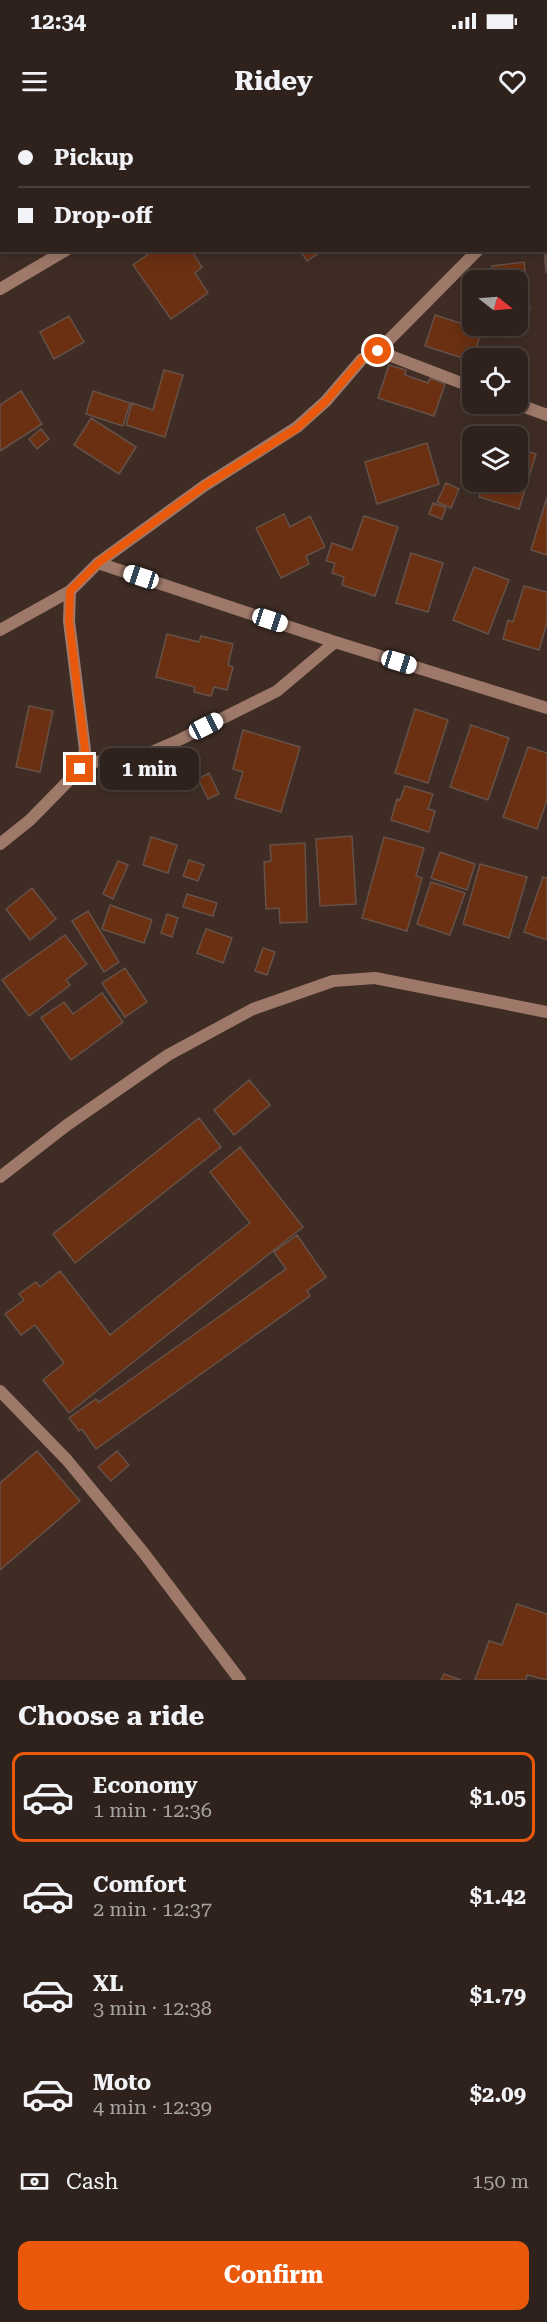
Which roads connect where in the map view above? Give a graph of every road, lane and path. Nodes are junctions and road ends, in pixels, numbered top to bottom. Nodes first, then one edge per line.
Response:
1 (63, 252) edge
2 (476, 252) edge
3 (0, 289) edge
4 (378, 351) junction
5 (462, 383) edge
6 (528, 408) edge
7 (547, 415) edge
8 (98, 563) junction
9 (70, 591) junction
10 (0, 630) edge
11 (335, 642) junction
12 (547, 708) edge
13 (82, 761) junction
14 (0, 844) edge
15 (547, 1012) edge
16 (0, 1177) edge
17 (0, 1390) edge
18 (240, 1680) edge

1 - 3 street
2 - 4 street
4 - 5 street
4 - 8 street
6 - 7 street
8 - 9 street
8 - 11 street
9 - 10 street
9 - 13 street
11 - 12 street
11 - 13 street
13 - 14 street
15 - 16 street
17 - 18 street

